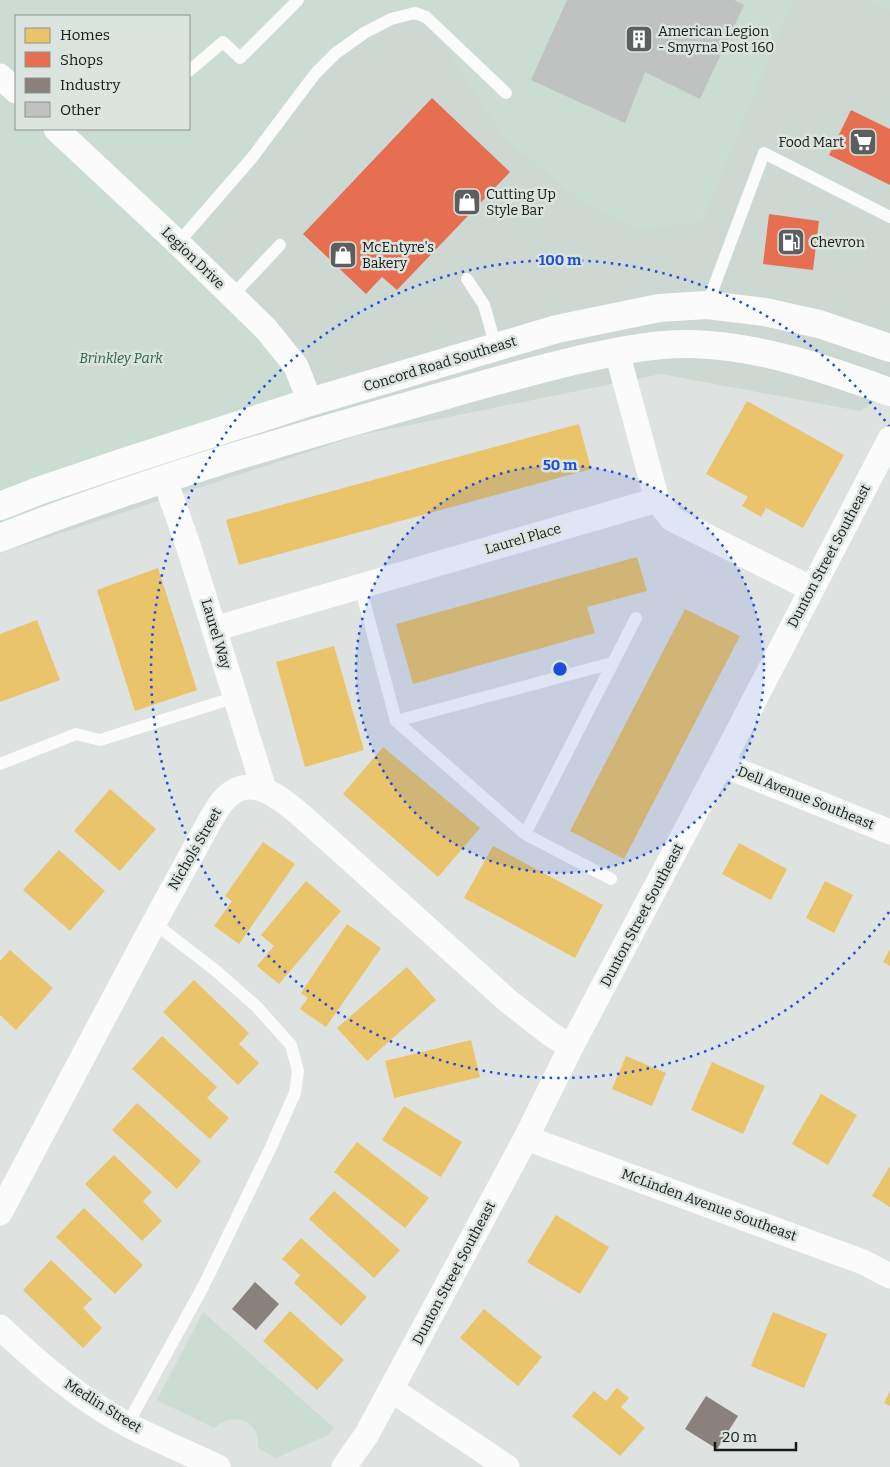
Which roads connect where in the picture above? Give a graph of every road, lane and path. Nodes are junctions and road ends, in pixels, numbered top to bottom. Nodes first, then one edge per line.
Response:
1 (298, 0) edge
2 (190, 70) edge
3 (506, 93) dead end
4 (57, 130) edge
5 (890, 217) edge
6 (178, 243) junction
7 (280, 245) dead end
8 (467, 279) dead end
9 (232, 296) junction
10 (707, 305) junction
11 (496, 347) junction
12 (890, 348) edge
13 (617, 352) junction
14 (890, 392) edge
15 (310, 402) junction
16 (890, 439) edge
17 (165, 480) junction
18 (657, 500) junction
19 (0, 506) edge
20 (0, 538) edge
21 (360, 586) junction
22 (812, 590) junction
23 (636, 618) dead end
24 (214, 629) junction
25 (612, 664) junction
26 (236, 697) junction
27 (396, 721) junction
28 (0, 764) edge
29 (721, 764) junction
30 (264, 790) junction
31 (890, 832) edge
32 (525, 834) junction
33 (611, 879) dead end
34 (154, 923) junction
35 (571, 1047) junction
36 (526, 1138) junction
37 (0, 1213) edge
38 (890, 1276) edge
39 (0, 1327) edge
40 (392, 1390) junction
41 (127, 1424) junction
42 (218, 1467) edge
43 (344, 1467) edge
44 (506, 1467) edge

1 - 2 lane
3 - 6 lane
4 - 6 street, Legion Drive
5 - 10 lane
6 - 9 street, Legion Drive
7 - 9 lane
8 - 11 lane
9 - 15 street, Legion Drive
10 - 11 main road, Concord Road Southeast
10 - 12 main road, Concord Road Southeast
11 - 15 main road, Concord Road Southeast
13 - 14 main road
13 - 17 main road
13 - 18 street
15 - 19 main road, Concord Road Southeast
16 - 22 street, Dunton Street Southeast
17 - 20 main road
17 - 24 street, Laurel Way
18 - 21 street, Laurel Place
18 - 22 street
21 - 24 street, Laurel Place
21 - 27 lane
22 - 29 street, Dunton Street Southeast
23 - 25 lane
24 - 26 street, Laurel Way
25 - 27 lane
25 - 32 lane
26 - 28 lane
26 - 30 street, Laurel Way
27 - 32 lane
29 - 31 street, Dell Avenue Southeast
29 - 35 street, Dunton Street Southeast
30 - 34 street, Nichols Street
30 - 35 street, Nichols Street
32 - 33 lane
34 - 37 street, Nichols Street
34 - 41 lane
35 - 36 street, Dunton Street Southeast
36 - 38 street, McLinden Avenue Southeast
36 - 40 street, Dunton Street Southeast
39 - 41 street, Medlin Street
40 - 43 street
40 - 44 street
41 - 42 street, Medlin Street

